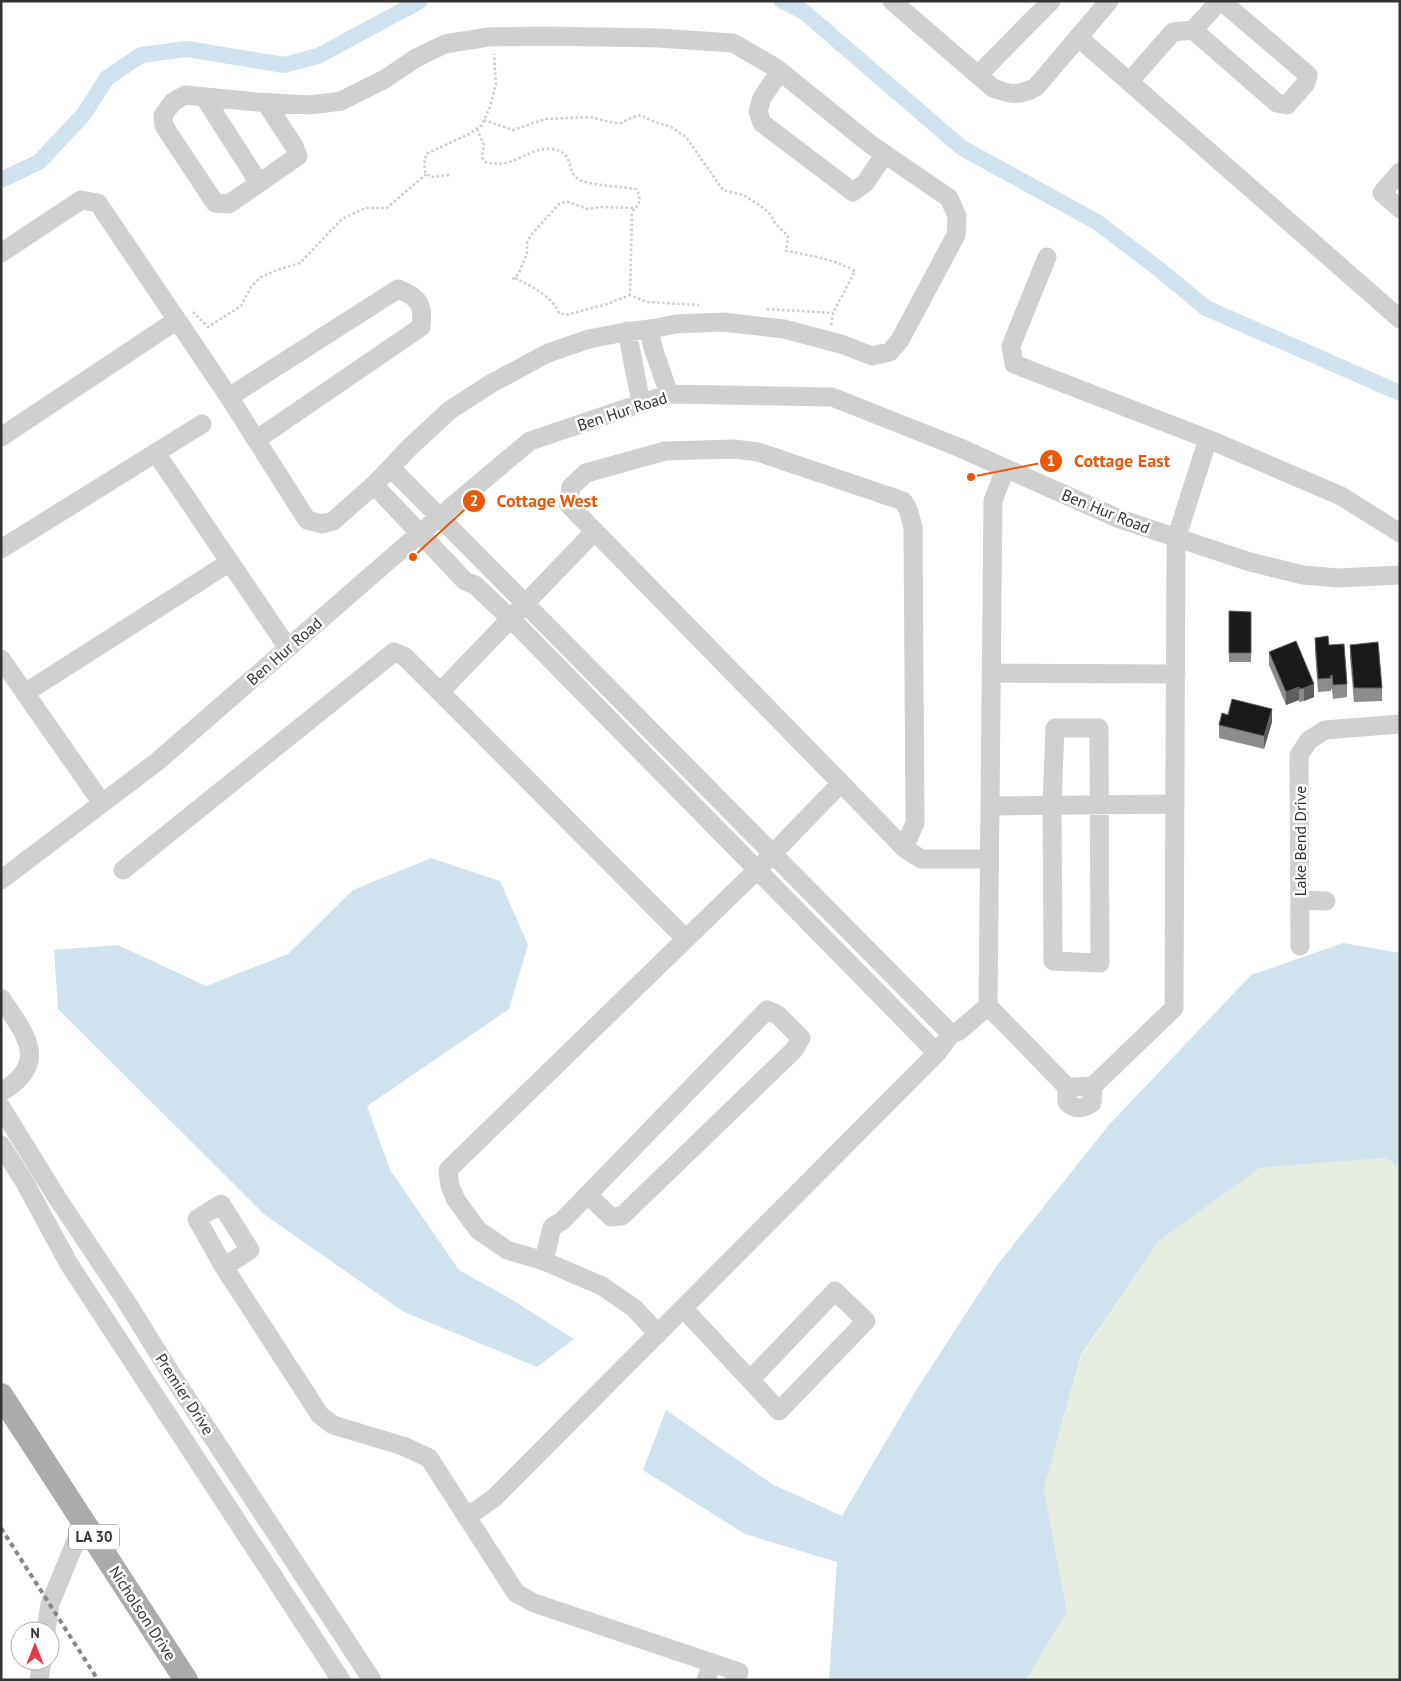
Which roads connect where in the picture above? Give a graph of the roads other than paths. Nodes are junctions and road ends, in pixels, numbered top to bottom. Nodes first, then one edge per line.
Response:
1 (892, 1) edge
2 (1051, 1) edge
3 (1109, 1) edge
4 (1193, 30) junction
5 (1078, 37) junction
6 (780, 71) junction
7 (978, 76) junction
8 (1129, 82) junction
9 (204, 97) junction
10 (266, 103) junction
11 (885, 154) junction
12 (1400, 172) edge
13 (259, 183) junction
14 (1400, 209) edge
15 (1, 253) edge
16 (1047, 257) dead end
17 (1400, 318) edge
18 (177, 320) junction
19 (649, 329) junction
20 (627, 331) junction
21 (657, 359) junction
22 (633, 363) junction
23 (669, 394) junction
24 (228, 397) junction
25 (641, 404) junction
26 (202, 424) dead end
27 (1, 437) edge
28 (1208, 439) junction
29 (256, 440) junction
30 (156, 453) junction
31 (391, 468) junction
32 (1005, 469) junction
33 (374, 485) junction
34 (411, 489) junction
35 (394, 505) junction
36 (440, 516) junction
37 (595, 531) junction
38 (1400, 533) edge
39 (419, 534) junction
40 (1176, 539) junction
41 (1, 549) edge
42 (230, 562) junction
43 (1400, 575) edge
44 (526, 603) junction
45 (510, 618) junction
46 (288, 648) junction
47 (1, 659) edge
48 (991, 673) junction
49 (1176, 674) junction
50 (440, 692) junction
51 (25, 693) junction
52 (1400, 724) edge
53 (841, 783) junction
54 (102, 803) junction
55 (1174, 804) junction
56 (1052, 805) junction
57 (1098, 805) junction
58 (990, 806) junction
59 (904, 848) junction
60 (773, 853) junction
61 (989, 859) junction
62 (123, 870) dead end
63 (757, 870) junction
64 (1, 880) edge
65 (1300, 900) junction
66 (1326, 900) dead end
67 (686, 939) junction
68 (1300, 946) dead end
69 (1, 998) edge
70 (988, 1006) junction
71 (951, 1034) junction
72 (937, 1053) junction
73 (1, 1092) edge
74 (1, 1107) edge
75 (1, 1145) edge
76 (588, 1195) junction
77 (544, 1262) junction
78 (224, 1267) dead end
79 (684, 1308) junction
80 (658, 1334) junction
81 (750, 1380) junction
82 (1, 1395) edge
83 (193, 1407) junction
84 (174, 1423) junction
85 (467, 1517) junction
86 (84, 1521) junction
87 (47, 1621) edge
88 (709, 1671) edge
89 (186, 1680) edge
90 (341, 1680) edge
91 (372, 1680) edge
92 (736, 1680) edge

1 - 7 street
2 - 7 street
3 - 5 street
4 - 4 street
4 - 8 street
5 - 7 street
5 - 8 street
6 - 10 street
6 - 11 street
6 - 11 street
8 - 17 street
9 - 10 street
9 - 13 street
9 - 13 street
10 - 13 street
11 - 19 street
12 - 14 street
15 - 18 street
16 - 28 street
18 - 24 street
18 - 27 street
19 - 20 street
19 - 21 street
20 - 22 street
20 - 31 street
21 - 22 street
21 - 23 street
22 - 25 street
23 - 25 street, Ben Hur Road
23 - 32 street, Ben Hur Road
24 - 29 street
24 - 29 street
25 - 36 street, Ben Hur Road
26 - 30 street
28 - 38 street
28 - 40 street
29 - 33 street
30 - 41 street
30 - 42 street
31 - 33 street
31 - 34 street
32 - 40 street, Ben Hur Road
32 - 48 street
33 - 35 street
34 - 35 street
34 - 36 street
35 - 39 street
36 - 39 street, Ben Hur Road
36 - 44 street
37 - 44 street
37 - 53 street
37 - 59 street
39 - 45 street
39 - 46 street, Ben Hur Road
40 - 43 street, Ben Hur Road
40 - 49 street
42 - 46 street
42 - 51 street
44 - 45 street
44 - 60 street
45 - 50 street
45 - 63 street
46 - 54 street, Ben Hur Road
47 - 51 street
48 - 49 street
48 - 58 street
49 - 55 street
50 - 62 street
50 - 67 street
51 - 54 street
52 - 65 street, Lake Bend Drive
53 - 59 street
53 - 60 street
54 - 64 street, Ben Hur Road
55 - 57 street
55 - 70 street
56 - 57 street
56 - 57 street
56 - 57 street
56 - 58 street
58 - 61 street
59 - 61 street
60 - 63 street
60 - 71 street
61 - 70 street
63 - 67 street
63 - 72 street
65 - 66 street
65 - 68 street, Lake Bend Drive
67 - 77 street
69 - 73 street
70 - 71 street
71 - 72 street
72 - 79 street
74 - 83 street, Premier Drive
75 - 84 street, Premier Drive
76 - 76 street
76 - 77 street
77 - 80 street
78 - 85 street
79 - 80 street
79 - 81 street
80 - 85 street
81 - 81 street
82 - 86 main road, Nicholson Drive / LA 30
83 - 84 street
83 - 91 street, Premier Drive
84 - 90 street, Premier Drive
85 - 88 street
86 - 87 street
86 - 89 main road, Nicholson Drive / LA 30
88 - 92 street

